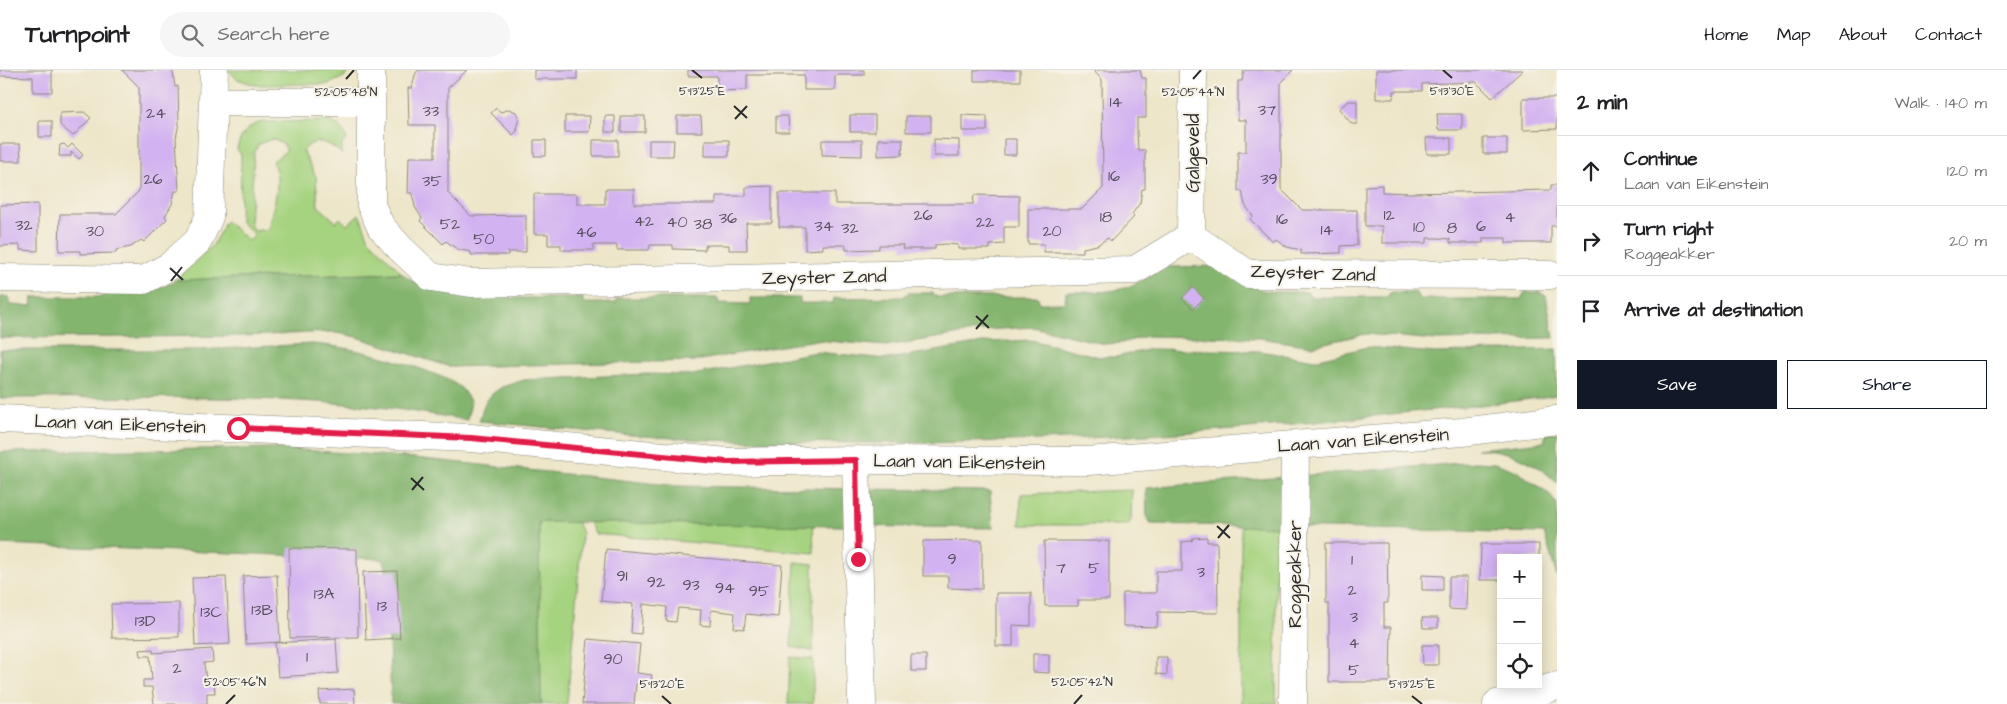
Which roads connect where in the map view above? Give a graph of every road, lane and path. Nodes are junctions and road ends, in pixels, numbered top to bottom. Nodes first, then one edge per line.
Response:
1 (214, 70) edge
2 (372, 70) edge
3 (1192, 70) edge
4 (214, 102) junction
5 (370, 102) junction
6 (1191, 236) junction
7 (1550, 275) dead end
8 (0, 278) edge
9 (0, 419) edge
10 (1557, 420) edge
11 (1295, 444) junction
12 (856, 460) junction
13 (1557, 686) edge
14 (862, 704) edge
15 (1293, 704) edge
16 (1498, 704) edge

1 - 4 street
2 - 5 street, Zeyster Zand
3 - 6 street, Galgeveld
4 - 5 street
4 - 8 street
5 - 6 street, Zeyster Zand
6 - 7 street, Zeyster Zand
9 - 12 street, Laan van Eikenstein
10 - 11 street, Laan van Eikenstein
11 - 12 street, Laan van Eikenstein
11 - 15 street, Roggeakker
12 - 14 street
13 - 16 street

